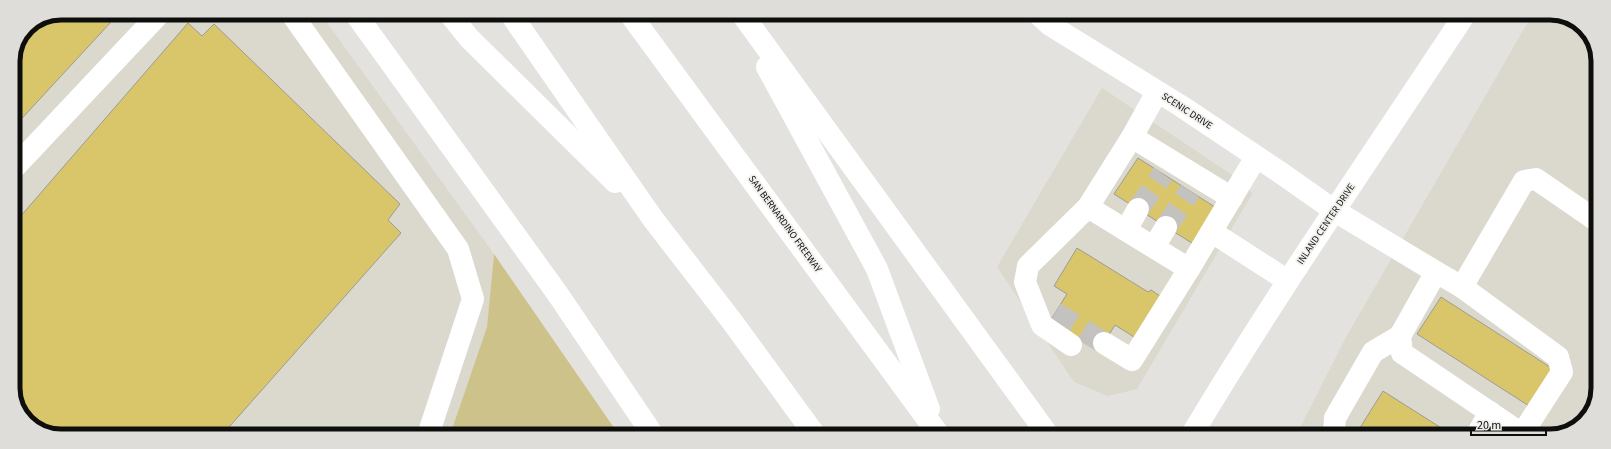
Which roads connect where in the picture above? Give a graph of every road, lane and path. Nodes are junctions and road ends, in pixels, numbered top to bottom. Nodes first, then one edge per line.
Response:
1 (149, 20) edge
2 (296, 20) edge
3 (360, 20) edge
4 (455, 20) edge
5 (514, 20) edge
6 (634, 20) edge
7 (741, 20) edge
8 (746, 20) edge
9 (1045, 20) edge
10 (1461, 20) edge
11 (1157, 92) junction
12 (1132, 137) junction
13 (1256, 157) junction
14 (20, 161) edge
15 (1232, 198) junction
16 (1088, 207) junction
17 (1138, 209) tunnel mouth
18 (1335, 211) junction
19 (1591, 217) edge
20 (653, 219) junction
21 (1166, 227) tunnel mouth
22 (1126, 230) junction
23 (1212, 232) junction
24 (1154, 247) junction
25 (1189, 269) junction
26 (1436, 272) junction
27 (1288, 281) junction
28 (1462, 287) junction
29 (1032, 298) junction
30 (1055, 313) tunnel mouth
31 (1400, 336) junction
32 (1104, 343) tunnel mouth
33 (1071, 346) dead end
34 (1490, 412) junction
35 (430, 429) edge
36 (649, 429) edge
37 (811, 429) edge
38 (935, 429) edge
39 (937, 429) edge
40 (1043, 429) edge
41 (1195, 429) edge
42 (1334, 429) edge
43 (1480, 429) edge
44 (1515, 429) edge
45 (1525, 429) edge

1 - 14 main road
2 - 35 main road
3 - 36 main road
4 - 20 main road
5 - 20 main road
6 - 38 main road, SAN BERNARDINO FREEWAY
7 - 39 main road
8 - 40 main road
9 - 11 main road, SCENIC DRIVE
10 - 18 main road, INLAND CENTER DRIVE
11 - 12 main road
11 - 13 main road, SCENIC DRIVE
12 - 15 main road
12 - 16 main road
13 - 15 main road
13 - 18 main road, SCENIC DRIVE
15 - 23 main road
16 - 22 main road
16 - 29 main road
17 - 22 main road
18 - 26 main road, SCENIC DRIVE
18 - 27 main road, INLAND CENTER DRIVE
19 - 28 main road
20 - 37 main road
21 - 24 main road
22 - 24 main road
23 - 25 main road
23 - 27 main road
24 - 25 main road
25 - 32 main road
26 - 28 main road, SCENIC DRIVE
26 - 31 main road
27 - 41 main road, INLAND CENTER DRIVE
28 - 45 main road, SCENIC DRIVE
29 - 30 main road
29 - 33 main road
31 - 34 main road
31 - 42 main road
34 - 43 main road
34 - 44 main road, SCENIC DRIVE

